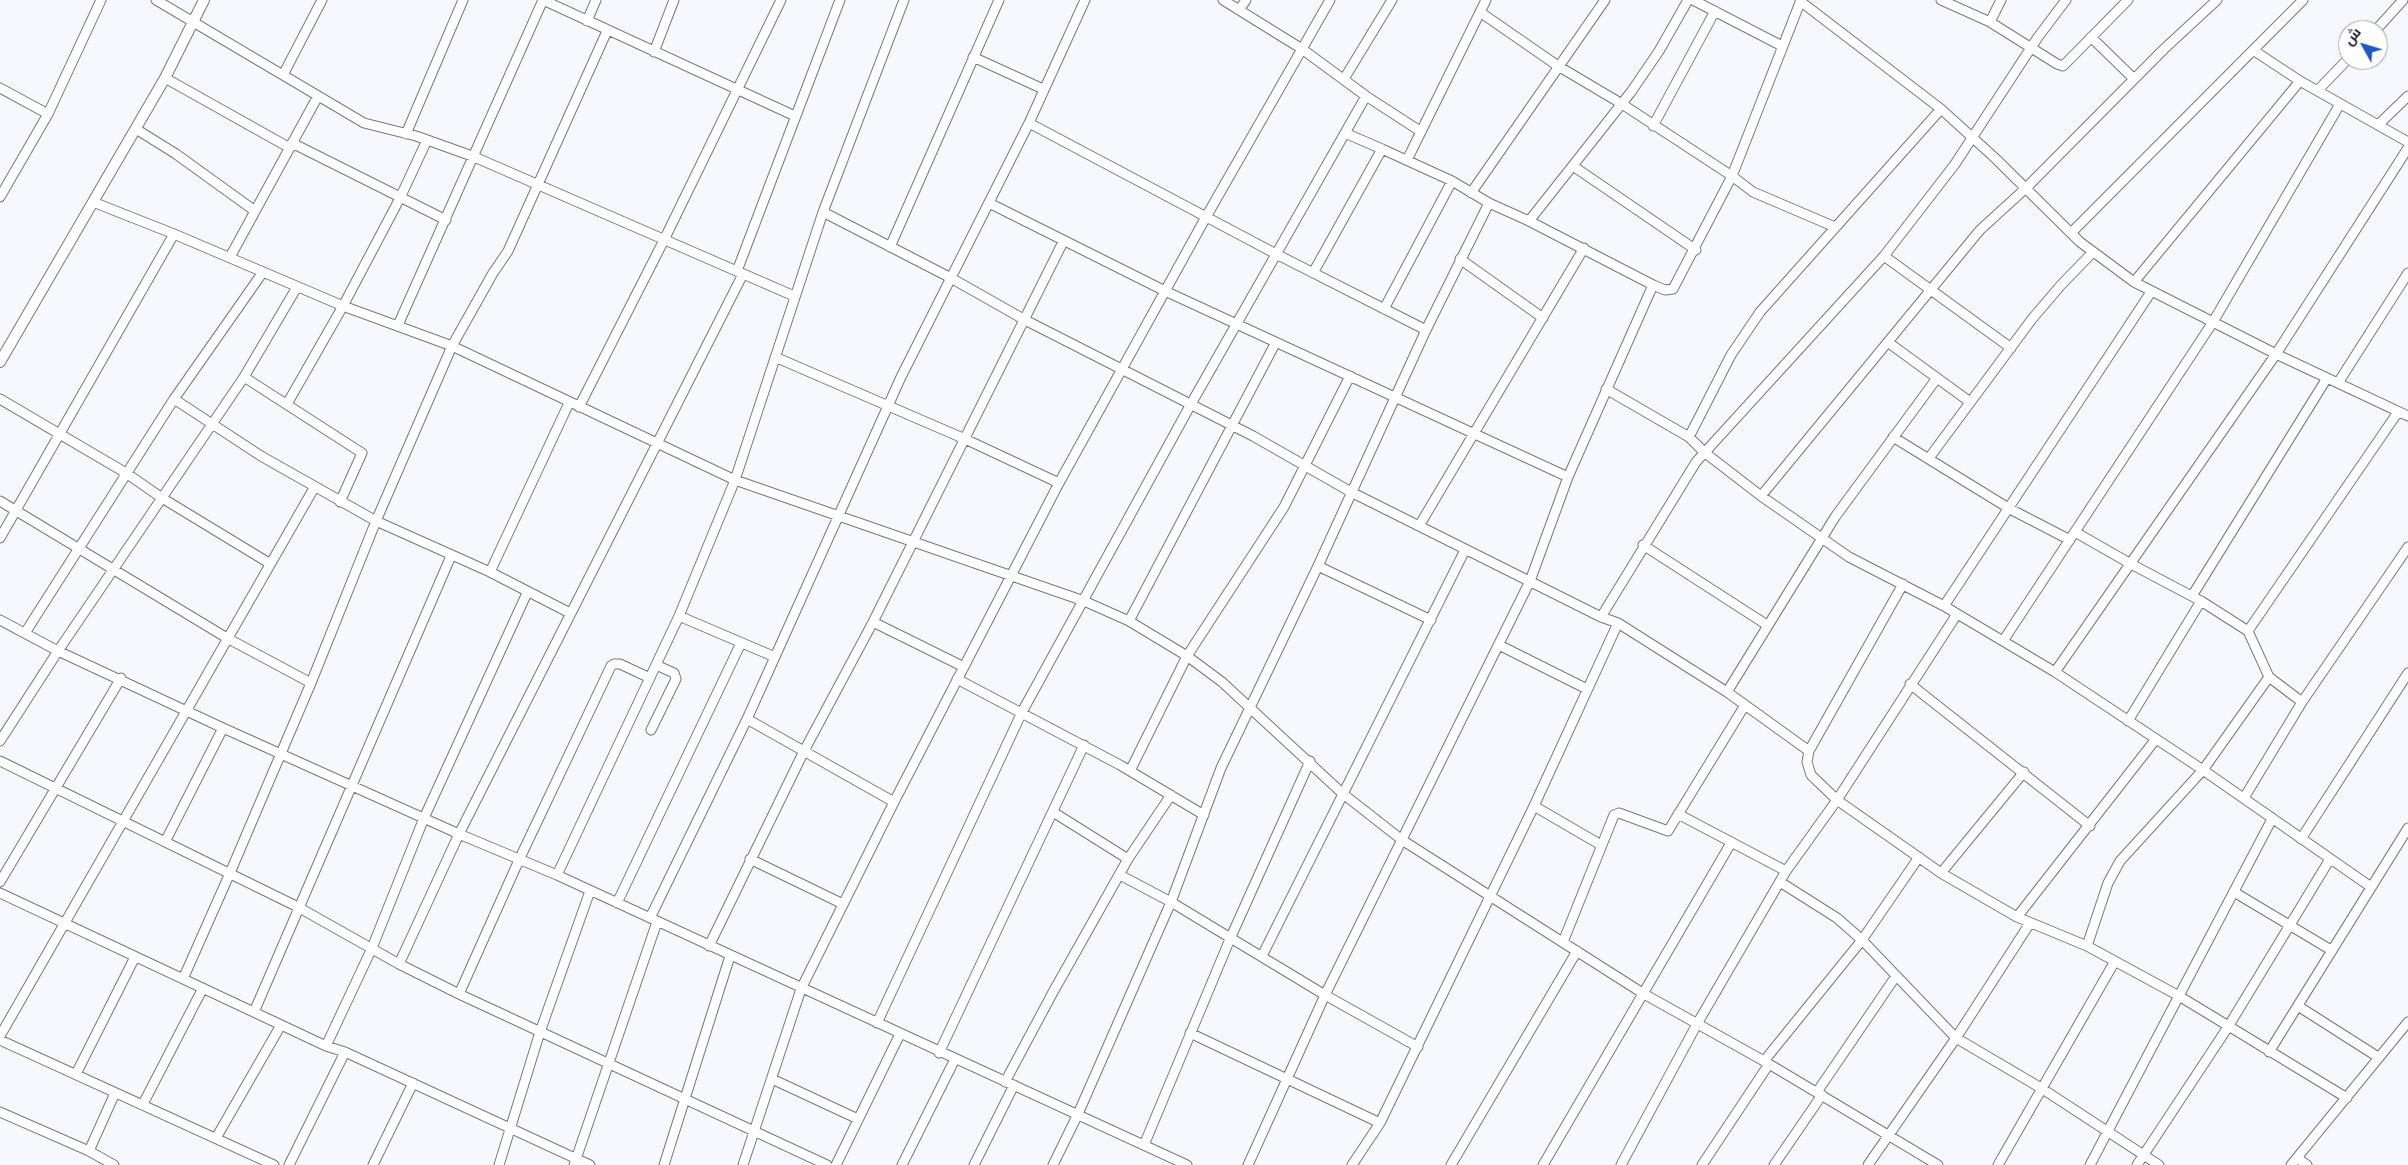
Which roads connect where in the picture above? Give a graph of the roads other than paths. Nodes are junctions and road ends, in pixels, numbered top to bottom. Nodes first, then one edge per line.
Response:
1 (101, 0) edge
2 (156, 0) edge
3 (204, 0) edge
4 (322, 0) edge
5 (463, 0) edge
6 (543, 0) edge
7 (596, 0) edge
8 (674, 0) edge
9 (781, 0) edge
10 (840, 0) edge
11 (904, 0) edge
12 (999, 0) edge
13 (1085, 0) edge
14 (1223, 0) edge
15 (1246, 0) edge
16 (1330, 0) edge
17 (1392, 0) edge
18 (1486, 0) edge
19 (1605, 0) edge
20 (1688, 0) edge
21 (1693, 0) edge
22 (1800, 0) edge
23 (1942, 0) edge
24 (2002, 0) edge
25 (2066, 0) edge
26 (2128, 0) edge
27 (2217, 0) edge
28 (2303, 0) edge
29 (2403, 0) edge
30 (1239, 10) junction
31 (1715, 11) junction
32 (1480, 12) junction
33 (2385, 20) edge
34 (193, 21) junction
35 (587, 21) junction
36 (1990, 22) junction
37 (607, 31) junction
38 (2091, 37) junction
39 (1782, 46) junction
40 (2031, 48) junction
41 (1302, 49) junction
42 (2253, 50) junction
43 (654, 52) junction
44 (974, 57) junction
45 (1558, 66) junction
46 (2338, 69) edge
47 (283, 75) junction
48 (165, 78) junction
49 (1344, 79) junction
50 (2134, 79) junction
51 (2300, 81) junction
52 (0, 88) edge
53 (1043, 89) junction
54 (2318, 90) junction
55 (738, 91) junction
56 (318, 96) junction
57 (1366, 96) junction
58 (2408, 96) edge
59 (1622, 104) junction
60 (2340, 104) junction
61 (1941, 109) junction
62 (48, 114) junction
63 (795, 116) junction
64 (1029, 123) junction
65 (2378, 125) junction
66 (1653, 126) junction
67 (136, 129) junction
68 (1420, 131) junction
69 (1345, 133) junction
70 (406, 134) junction
71 (1974, 138) junction
72 (427, 140) junction
73 (2408, 142) edge
74 (291, 145) junction
75 (2408, 148) edge
76 (1382, 149) junction
77 (472, 156) junction
78 (1407, 160) junction
79 (1573, 166) junction
80 (1732, 176) junction
81 (1452, 181) junction
82 (538, 185) junction
83 (2026, 188) junction
84 (1471, 194) junction
85 (0, 197) edge
86 (400, 198) junction
87 (93, 202) junction
88 (989, 203) junction
89 (1489, 203) junction
90 (256, 210) junction
91 (823, 212) junction
92 (1206, 217) junction
93 (446, 220) junction
94 (1529, 221) junction
95 (1835, 227) junction
96 (2072, 233) junction
97 (174, 234) junction
98 (664, 240) junction
99 (1063, 242) junction
100 (890, 247) junction
101 (1584, 248) junction
102 (1696, 250) junction
103 (2093, 252) junction
104 (1278, 254) junction
105 (1884, 256) junction
106 (230, 257) junction
107 (1460, 258) junction
108 (264, 272) junction
109 (740, 272) junction
110 (1313, 273) junction
111 (2408, 273) edge
112 (951, 278) junction
113 (2134, 282) junction
114 (1652, 285) junction
115 (297, 288) junction
116 (1164, 291) junction
117 (1930, 291) junction
118 (2151, 292) junction
119 (794, 296) junction
120 (343, 306) junction
121 (1384, 309) junction
122 (1543, 318) junction
123 (1025, 320) junction
124 (2213, 322) junction
125 (1238, 324) junction
126 (398, 325) junction
127 (1426, 330) junction
128 (1276, 342) junction
129 (1889, 343) junction
130 (452, 346) junction
131 (2011, 348) junction
132 (2276, 354) junction
133 (775, 357) junction
134 (0, 362) edge
135 (1121, 369) junction
136 (244, 376) junction
137 (1350, 376) junction
138 (1937, 378) junction
139 (2327, 378) junction
140 (2338, 383) junction
141 (1606, 389) junction
142 (1395, 396) junction
143 (0, 399) edge
144 (174, 399) junction
145 (1970, 402) junction
146 (569, 403) junction
147 (287, 404) junction
148 (1192, 404) junction
149 (578, 407) junction
150 (888, 407) junction
151 (2398, 412) junction
152 (2408, 416) edge
153 (211, 423) junction
154 (1232, 425) junction
155 (62, 433) junction
156 (1473, 433) junction
157 (1689, 437) junction
158 (1893, 437) junction
159 (965, 439) junction
160 (656, 443) junction
161 (1704, 452) junction
162 (1929, 458) junction
163 (1306, 466) junction
164 (126, 473) junction
165 (1568, 477) junction
166 (735, 480) junction
167 (1059, 483) junction
168 (314, 488) junction
169 (1351, 492) junction
170 (1761, 496) junction
171 (162, 498) junction
172 (0, 502) edge
173 (340, 502) junction
174 (2010, 508) junction
175 (16, 511) junction
176 (840, 517) junction
177 (376, 521) junction
178 (1419, 526) junction
179 (2073, 536) junction
180 (0, 538) edge
181 (1821, 538) junction
182 (913, 541) junction
183 (1643, 545) junction
184 (2408, 547) edge
185 (79, 550) junction
186 (1466, 550) junction
187 (451, 556) junction
188 (269, 563) junction
189 (2131, 564) junction
190 (1318, 566) junction
191 (113, 570) junction
192 (490, 572) junction
193 (1011, 576) junction
194 (1530, 581) junction
195 (1903, 584) junction
196 (527, 592) junction
197 (2196, 599) junction
198 (1084, 601) junction
199 (1944, 606) junction
200 (570, 614) junction
201 (1957, 614) junction
202 (679, 616) junction
203 (1601, 618) junction
204 (0, 620) edge
205 (1431, 620) junction
206 (1129, 621) junction
207 (873, 622) junction
208 (1618, 623) junction
209 (1767, 624) junction
210 (2248, 631) junction
211 (25, 633) junction
212 (227, 638) junction
213 (2003, 641) junction
214 (741, 642) junction
215 (1499, 645) junction
216 (58, 650) junction
217 (1188, 656) junction
218 (775, 658) junction
219 (656, 665) junction
220 (964, 667) junction
221 (2055, 672) junction
222 (2408, 672) edge
223 (2269, 677) junction
224 (121, 678) junction
225 (650, 678) junction
226 (957, 679) junction
227 (311, 683) junction
228 (1910, 684) junction
229 (1587, 689) junction
230 (1726, 692) junction
231 (2302, 702) junction
232 (1745, 705) junction
233 (1252, 708) junction
234 (187, 711) junction
235 (1022, 712) junction
236 (747, 719) junction
237 (2128, 722) junction
238 (224, 728) junction
239 (651, 730) dead end
240 (2156, 738) junction
241 (0, 741) edge
242 (1084, 745) junction
243 (804, 750) junction
244 (1810, 751) junction
245 (281, 752) junction
246 (0, 761) edge
247 (1310, 762) junction
248 (2203, 770) junction
249 (1130, 771) junction
250 (2024, 772) junction
251 (352, 787) junction
252 (56, 788) junction
253 (1342, 793) junction
254 (1170, 795) junction
255 (2244, 798) junction
256 (1836, 800) junction
257 (894, 802) junction
258 (1534, 806) junction
259 (1053, 812) junction
260 (1678, 814) junction
261 (1204, 815) junction
262 (424, 818) junction
263 (2272, 819) junction
264 (123, 822) junction
265 (2090, 826) junction
266 (2408, 828) edge
267 (459, 834) junction
268 (2300, 839) junction
269 (1402, 840) junction
270 (165, 842) junction
271 (1731, 843) junction
272 (1601, 845) junction
273 (1919, 857) junction
274 (750, 859) junction
275 (1128, 859) junction
276 (2330, 859) junction
277 (519, 860) junction
278 (1786, 872) junction
279 (230, 873) junction
280 (1941, 873) junction
281 (557, 875) junction
282 (1120, 875) junction
283 (0, 882) edge
284 (1780, 882) junction
285 (2371, 887) junction
286 (590, 891) junction
287 (2234, 892) junction
288 (0, 893) edge
289 (1489, 895) junction
290 (1171, 902) junction
291 (617, 903) junction
292 (843, 904) junction
293 (298, 907) junction
294 (2017, 916) junction
295 (654, 920) junction
296 (63, 923) junction
297 (2030, 923) junction
298 (2289, 924) junction
299 (1230, 938) junction
300 (1862, 940) junction
301 (1563, 942) junction
302 (709, 946) junction
303 (2086, 946) junction
304 (372, 948) junction
305 (2331, 950) junction
306 (1577, 951) junction
307 (730, 956) junction
308 (1262, 956) junction
309 (135, 957) junction
310 (2115, 961) junction
311 (399, 964) junction
312 (1896, 976) junction
313 (183, 979) junction
314 (203, 988) junction
315 (801, 989) junction
316 (459, 994) junction
317 (1644, 994) junction
318 (1325, 995) junction
319 (2179, 996) junction
320 (2298, 1006) junction
321 (254, 1012) junction
322 (2408, 1022) edge
323 (877, 1023) junction
324 (1697, 1024) junction
325 (281, 1025) junction
326 (2228, 1027) junction
327 (540, 1032) junction
328 (1190, 1033) junction
329 (900, 1034) junction
330 (0, 1038) edge
331 (1956, 1038) junction
332 (326, 1046) junction
333 (1418, 1047) junction
334 (345, 1052) junction
335 (939, 1052) junction
336 (2269, 1052) junction
337 (2378, 1057) junction
338 (955, 1059) junction
339 (1766, 1063) junction
340 (609, 1065) junction
341 (76, 1074) junction
342 (1287, 1078) junction
343 (772, 1079) junction
344 (413, 1083) junction
345 (1009, 1083) junction
346 (2041, 1088) junction
347 (115, 1093) junction
348 (1819, 1094) junction
349 (2347, 1098) junction
350 (684, 1100) junction
351 (143, 1104) junction
352 (0, 1112) edge
353 (1078, 1114) junction
354 (858, 1119) junction
355 (1380, 1123) junction
356 (511, 1127) junction
357 (2108, 1131) junction
358 (755, 1132) junction
359 (1888, 1136) junction
360 (216, 1138) junction
361 (1144, 1145) junction
362 (89, 1151) junction
363 (2143, 1155) junction
364 (259, 1162) edge
365 (575, 1162) edge
366 (2294, 1162) edge
367 (1935, 1164) edge
368 (114, 1165) edge
369 (274, 1165) edge
370 (289, 1165) edge
371 (373, 1165) edge
372 (499, 1165) edge
373 (590, 1165) edge
374 (664, 1165) edge
375 (743, 1165) edge
376 (828, 1165) edge
377 (836, 1165) edge
378 (902, 1165) edge
379 (974, 1165) edge
380 (1053, 1165) edge
381 (1187, 1165) edge
382 (1248, 1165) edge
383 (1352, 1165) edge
384 (1451, 1165) edge
385 (1543, 1165) edge
386 (1621, 1165) edge
387 (1702, 1165) edge
388 (1774, 1165) edge
389 (1868, 1165) edge
390 (1998, 1165) edge
391 (2090, 1165) edge
392 (2137, 1165) edge
393 (2159, 1165) edge
394 (2307, 1165) edge

1 - 62 street
2 - 34 street
3 - 34 street
4 - 47 street
5 - 70 street
6 - 35 street
6 - 77 street
7 - 35 street
8 - 43 street
9 - 55 street
10 - 63 street
11 - 91 street
12 - 44 street
13 - 53 street
14 - 30 street
15 - 30 street
16 - 41 street
17 - 49 street
18 - 32 street
19 - 45 street
20 - 59 street
21 - 31 street
22 - 39 street
22 - 61 street
23 - 36 street
24 - 36 street
25 - 40 street
26 - 38 street
27 - 50 street
28 - 42 street
29 - 33 street
30 - 41 street
31 - 39 street
31 - 66 street
32 - 45 street
32 - 68 street
34 - 47 street
34 - 48 street
35 - 37 street
36 - 40 street
37 - 43 street
37 - 82 street
38 - 40 street
38 - 50 street
39 - 80 street
40 - 71 street
41 - 49 street
41 - 92 street
42 - 51 street
42 - 96 street
43 - 55 street
44 - 53 street
44 - 100 street
45 - 59 street
45 - 84 street
46 - 54 street
47 - 56 street
48 - 67 street
48 - 74 street
49 - 57 street
50 - 83 street
51 - 54 street
51 - 113 street
52 - 62 street
53 - 64 street
54 - 60 street
55 - 63 street
55 - 98 street
56 - 70 street
56 - 74 street
57 - 68 street
57 - 69 street
58 - 65 street
59 - 66 street
59 - 79 street
60 - 65 street
60 - 124 street
61 - 71 street
61 - 95 street
62 - 85 street
63 - 109 street
64 - 88 street
64 - 92 street
65 - 73 street
66 - 80 street
67 - 87 street
67 - 90 street
68 - 78 street
69 - 76 street
69 - 104 street
70 - 72 street
71 - 83 street
71 - 105 street
72 - 77 street
72 - 86 street
74 - 86 street
74 - 90 street
75 - 132 street
76 - 78 street
76 - 110 street
77 - 82 street
77 - 93 street
78 - 81 street
79 - 94 street
79 - 102 street
80 - 95 street
80 - 102 street
81 - 84 street
81 - 121 street
82 - 98 street
82 - 130 street
83 - 96 street
83 - 117 street
84 - 89 street
86 - 93 street
86 - 120 street
87 - 97 street
87 - 134 street
88 - 99 street
88 - 112 street
89 - 94 street
89 - 107 street
90 - 106 street
91 - 100 street
91 - 119 street
92 - 104 street
92 - 116 street
93 - 126 street
94 - 101 street
95 - 157 street
96 - 103 street
97 - 106 street
97 - 155 street
98 - 109 street
98 - 149 street
99 - 116 street
99 - 123 street
100 - 112 street
101 - 114 street
101 - 122 street
102 - 114 street
103 - 113 street
103 - 131 street
104 - 110 street
104 - 125 street
105 - 117 street
105 - 161 street
106 - 108 street
107 - 122 street
107 - 127 street
108 - 115 street
108 - 144 street
109 - 119 street
109 - 160 street
110 - 121 street
111 - 140 street
112 - 123 street
112 - 150 street
113 - 118 street
114 - 141 street
115 - 120 street
115 - 136 street
116 - 125 street
116 - 135 street
117 - 129 street
117 - 131 street
118 - 124 street
118 - 174 street
119 - 133 street
120 - 126 street
120 - 147 street
121 - 127 street
122 - 156 street
123 - 135 street
123 - 159 street
124 - 132 street
124 - 179 street
125 - 128 street
125 - 148 street
126 - 130 street
127 - 142 street
128 - 137 street
128 - 154 street
129 - 138 street
129 - 170 street
130 - 146 street
130 - 177 street
131 - 145 street
132 - 139 street
132 - 189 street
133 - 150 street
133 - 166 street
135 - 148 street
135 - 167 street
136 - 147 street
136 - 153 street
137 - 142 street
137 - 163 street
138 - 145 street
138 - 158 street
139 - 140 street
139 - 197 street
140 - 151 street
141 - 157 street
141 - 165 street
142 - 156 street
142 - 169 street
143 - 155 street
144 - 153 street
144 - 164 street
145 - 162 street
146 - 149 street
146 - 192 street
147 - 173 street
148 - 154 street
148 - 198 street
149 - 160 street
150 - 159 street
150 - 176 street
151 - 152 street
151 - 210 street
153 - 168 street
153 - 171 street
154 - 163 street
154 - 206 street
155 - 164 street
155 - 175 street
156 - 165 street
156 - 178 street
157 - 161 street
158 - 162 street
158 - 181 street
159 - 167 street
159 - 182 street
160 - 166 street
160 - 200 street
161 - 170 street
161 - 183 street
162 - 174 street
163 - 169 street
163 - 217 street
164 - 171 street
164 - 185 street
165 - 194 street
166 - 176 street
166 - 202 street
167 - 193 street
168 - 173 street
168 - 188 street
169 - 178 street
169 - 190 street
170 - 181 street
171 - 188 street
171 - 191 street
172 - 175 street
173 - 177 street
174 - 179 street
174 - 199 street
175 - 180 street
175 - 185 street
176 - 182 street
176 - 218 street
177 - 187 street
177 - 227 street
178 - 186 street
179 - 189 street
179 - 213 street
181 - 195 street
181 - 209 street
182 - 193 street
182 - 207 street
183 - 203 street
183 - 209 street
184 - 231 street
185 - 191 street
185 - 211 street
186 - 194 street
186 - 205 street
187 - 192 street
187 - 251 street
188 - 212 street
189 - 197 street
189 - 221 street
190 - 205 street
190 - 233 street
191 - 212 street
191 - 216 street
192 - 196 street
193 - 198 street
193 - 220 street
194 - 203 street
194 - 215 street
195 - 199 street
195 - 244 street
196 - 200 street
196 - 262 street
197 - 210 street
197 - 237 street
198 - 206 street
198 - 235 street
199 - 201 street
200 - 267 street
201 - 213 street
201 - 228 street
202 - 214 street
202 - 219 street
203 - 208 street
204 - 211 street
205 - 253 street
206 - 217 street
207 - 220 street
207 - 243 street
208 - 229 street
208 - 230 street
209 - 230 street
210 - 223 street
211 - 216 street
212 - 227 street
212 - 234 street
213 - 221 street
214 - 218 street
214 - 291 street
215 - 229 street
215 - 269 street
216 - 224 street
216 - 241 street
217 - 233 street
217 - 249 street
218 - 236 street
219 - 225 street
219 - 239 street
220 - 226 street
221 - 237 street
222 - 268 street
223 - 231 street
223 - 248 street
224 - 234 street
224 - 252 street
225 - 277 street
225 - 281 street
226 - 235 street
226 - 257 street
227 - 245 street
228 - 250 street
228 - 256 street
229 - 258 street
230 - 232 street
231 - 255 street
232 - 244 street
232 - 260 street
233 - 247 street
233 - 261 street
234 - 238 street
234 - 264 street
235 - 242 street
235 - 323 street
236 - 243 street
236 - 295 street
237 - 240 street
238 - 245 street
238 - 270 street
240 - 248 street
240 - 265 street
242 - 249 street
242 - 259 street
243 - 257 street
243 - 274 street
244 - 256 street
245 - 251 street
245 - 279 street
246 - 252 street
247 - 253 street
247 - 299 street
248 - 255 street
248 - 303 street
249 - 254 street
250 - 265 street
250 - 280 street
251 - 262 street
251 - 293 street
252 - 264 street
252 - 283 street
253 - 269 street
253 - 308 street
254 - 261 street
254 - 275 street
255 - 263 street
256 - 273 street
256 - 278 street
257 - 292 street
258 - 272 street
258 - 289 street
259 - 275 street
259 - 335 street
260 - 271 street
260 - 272 street
261 - 290 street
262 - 267 street
262 - 304 street
263 - 268 street
263 - 287 street
264 - 270 street
264 - 296 street
265 - 294 street
266 - 285 street
267 - 277 street
267 - 311 street
268 - 276 street
269 - 289 street
269 - 318 street
270 - 279 street
271 - 278 street
271 - 317 street
272 - 301 street
273 - 280 street
273 - 300 street
274 - 292 street
274 - 302 street
275 - 282 street
276 - 285 street
276 - 298 street
277 - 281 street
277 - 316 street
278 - 284 street
279 - 293 street
279 - 313 street
280 - 294 street
281 - 286 street
282 - 290 street
282 - 345 street
284 - 300 street
284 - 324 street
285 - 305 street
286 - 291 street
286 - 327 street
287 - 298 street
287 - 319 street
288 - 296 street
289 - 301 street
289 - 333 street
290 - 299 street
290 - 353 street
291 - 295 street
292 - 315 street
293 - 304 street
293 - 321 street
294 - 297 street
295 - 302 street
295 - 340 street
296 - 309 street
296 - 330 street
297 - 303 street
297 - 331 street
298 - 305 street
298 - 326 street
299 - 308 street
299 - 328 street
300 - 312 street
300 - 339 street
301 - 306 street
302 - 307 street
303 - 310 street
304 - 311 street
304 - 332 street
305 - 320 street
306 - 317 street
306 - 384 street
307 - 315 street
307 - 350 street
308 - 318 street
309 - 313 street
309 - 341 street
310 - 319 street
310 - 346 street
311 - 316 street
312 - 331 street
312 - 348 street
313 - 314 street
314 - 321 street
314 - 351 street
315 - 323 street
315 - 343 street
316 - 327 street
317 - 324 street
317 - 385 street
318 - 333 street
318 - 342 street
319 - 326 street
319 - 357 street
320 - 336 street
320 - 337 street
321 - 325 street
322 - 337 street
323 - 329 street
324 - 339 street
324 - 386 street
325 - 332 street
325 - 360 street
326 - 336 street
326 - 363 street
327 - 340 street
327 - 356 street
328 - 342 street
328 - 361 street
329 - 335 street
329 - 354 street
330 - 341 street
331 - 346 street
331 - 359 street
332 - 334 street
333 - 355 street
334 - 344 street
334 - 370 street
335 - 338 street
336 - 349 street
337 - 349 street
338 - 345 street
338 - 378 street
339 - 348 street
339 - 387 street
340 - 350 street
340 - 365 street
341 - 347 street
342 - 355 street
342 - 382 street
343 - 354 street
343 - 358 street
344 - 356 street
344 - 371 street
345 - 353 street
345 - 379 street
346 - 357 street
346 - 390 street
347 - 351 street
347 - 362 street
348 - 359 street
348 - 388 street
349 - 366 street
350 - 358 street
350 - 374 street
351 - 360 street
352 - 362 street
353 - 361 street
353 - 380 street
354 - 377 street
355 - 383 street
356 - 365 street
356 - 372 street
357 - 363 street
357 - 391 street
358 - 375 street
358 - 376 street
359 - 367 street
359 - 389 street
360 - 364 street
361 - 381 street
362 - 368 street
363 - 392 street
363 - 393 street
364 - 369 street
365 - 373 street
366 - 394 street

